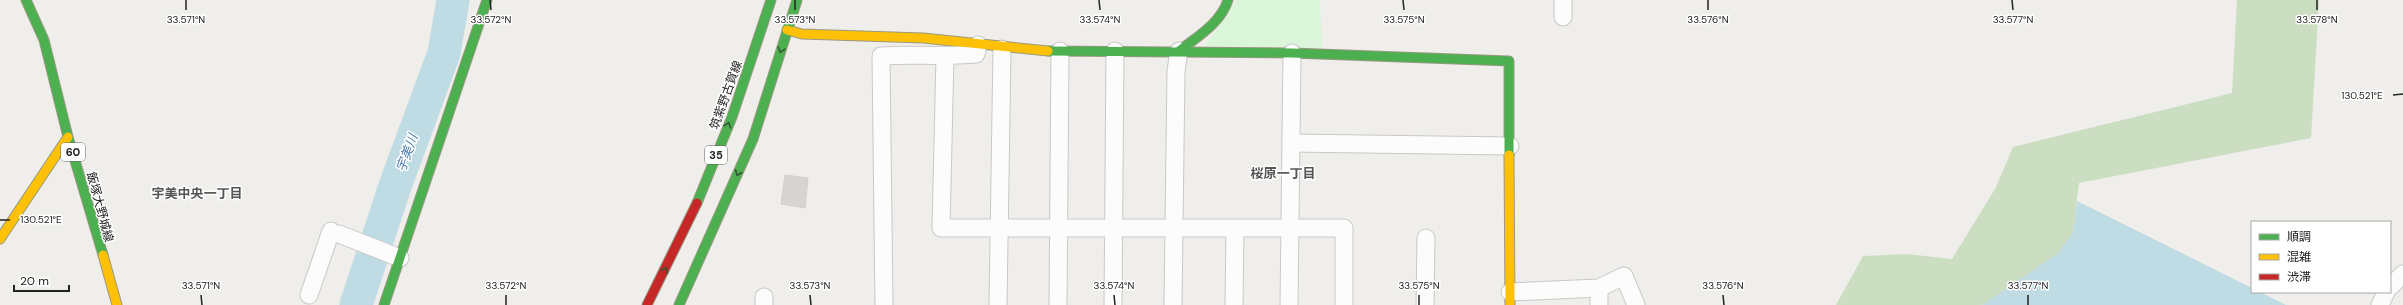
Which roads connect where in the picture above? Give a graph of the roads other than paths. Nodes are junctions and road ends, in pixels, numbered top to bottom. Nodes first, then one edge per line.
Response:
1 (26, 0) edge
2 (487, 0) edge
3 (771, 0) edge
4 (798, 0) edge
5 (1228, 0) edge
6 (1563, 0) edge
7 (1563, 17) dead end
8 (787, 30) junction
9 (978, 45) junction
10 (1002, 49) junction
11 (1060, 51) junction
12 (1115, 51) junction
13 (1179, 51) junction
14 (1292, 53) junction
15 (945, 56) junction
16 (68, 137) junction
17 (1291, 143) junction
18 (1510, 146) junction
19 (1114, 228) junction
20 (999, 229) junction
21 (1058, 229) junction
22 (1173, 229) junction
23 (1235, 229) junction
24 (1290, 229) junction
25 (1426, 238) dead end
26 (0, 239) edge
27 (395, 256) junction
28 (2403, 274) edge
29 (2391, 286) edge
30 (1599, 288) junction
31 (2386, 293) edge
32 (309, 295) dead end
33 (1510, 298) edge
34 (117, 305) edge
35 (384, 305) edge
36 (647, 305) edge
37 (679, 305) edge
38 (884, 305) edge
39 (998, 305) edge
40 (1058, 305) edge
41 (1113, 305) edge
42 (1173, 305) edge
43 (1234, 305) edge
44 (1288, 305) edge
45 (1344, 305) edge
46 (1425, 305) edge
47 (1599, 305) edge
48 (1636, 305) edge
49 (2380, 305) edge

1 - 16 street, 飯塚大野城線 / 60
2 - 27 street
36 -> 3 street, 筑紫野古賀線 / 35
4 - 8 street, 35
5 - 13 street
6 - 7 street
8 - 9 street
8 -> 37 street, 35
9 - 10 street
9 - 15 street
10 - 11 street
10 - 20 street
11 - 12 street
11 - 21 street
12 - 13 street
12 - 19 street
13 - 14 street
13 - 22 street
14 - 17 street
14 - 18 street
15 - 20 street
15 - 38 street
16 - 26 street
16 - 34 street, 飯塚大野城線 / 60
17 - 18 street
17 - 24 street
18 - 33 street
19 - 21 street
19 - 22 street
19 - 41 street
20 - 21 street
20 - 39 street
21 - 40 street
22 - 23 street
22 - 42 street
23 - 24 street
23 - 43 street
24 - 44 street
24 - 45 street
25 - 46 street
27 - 32 street
27 - 35 street
28 - 29 street
30 - 33 street
30 - 47 street
30 - 48 street
31 - 49 street

